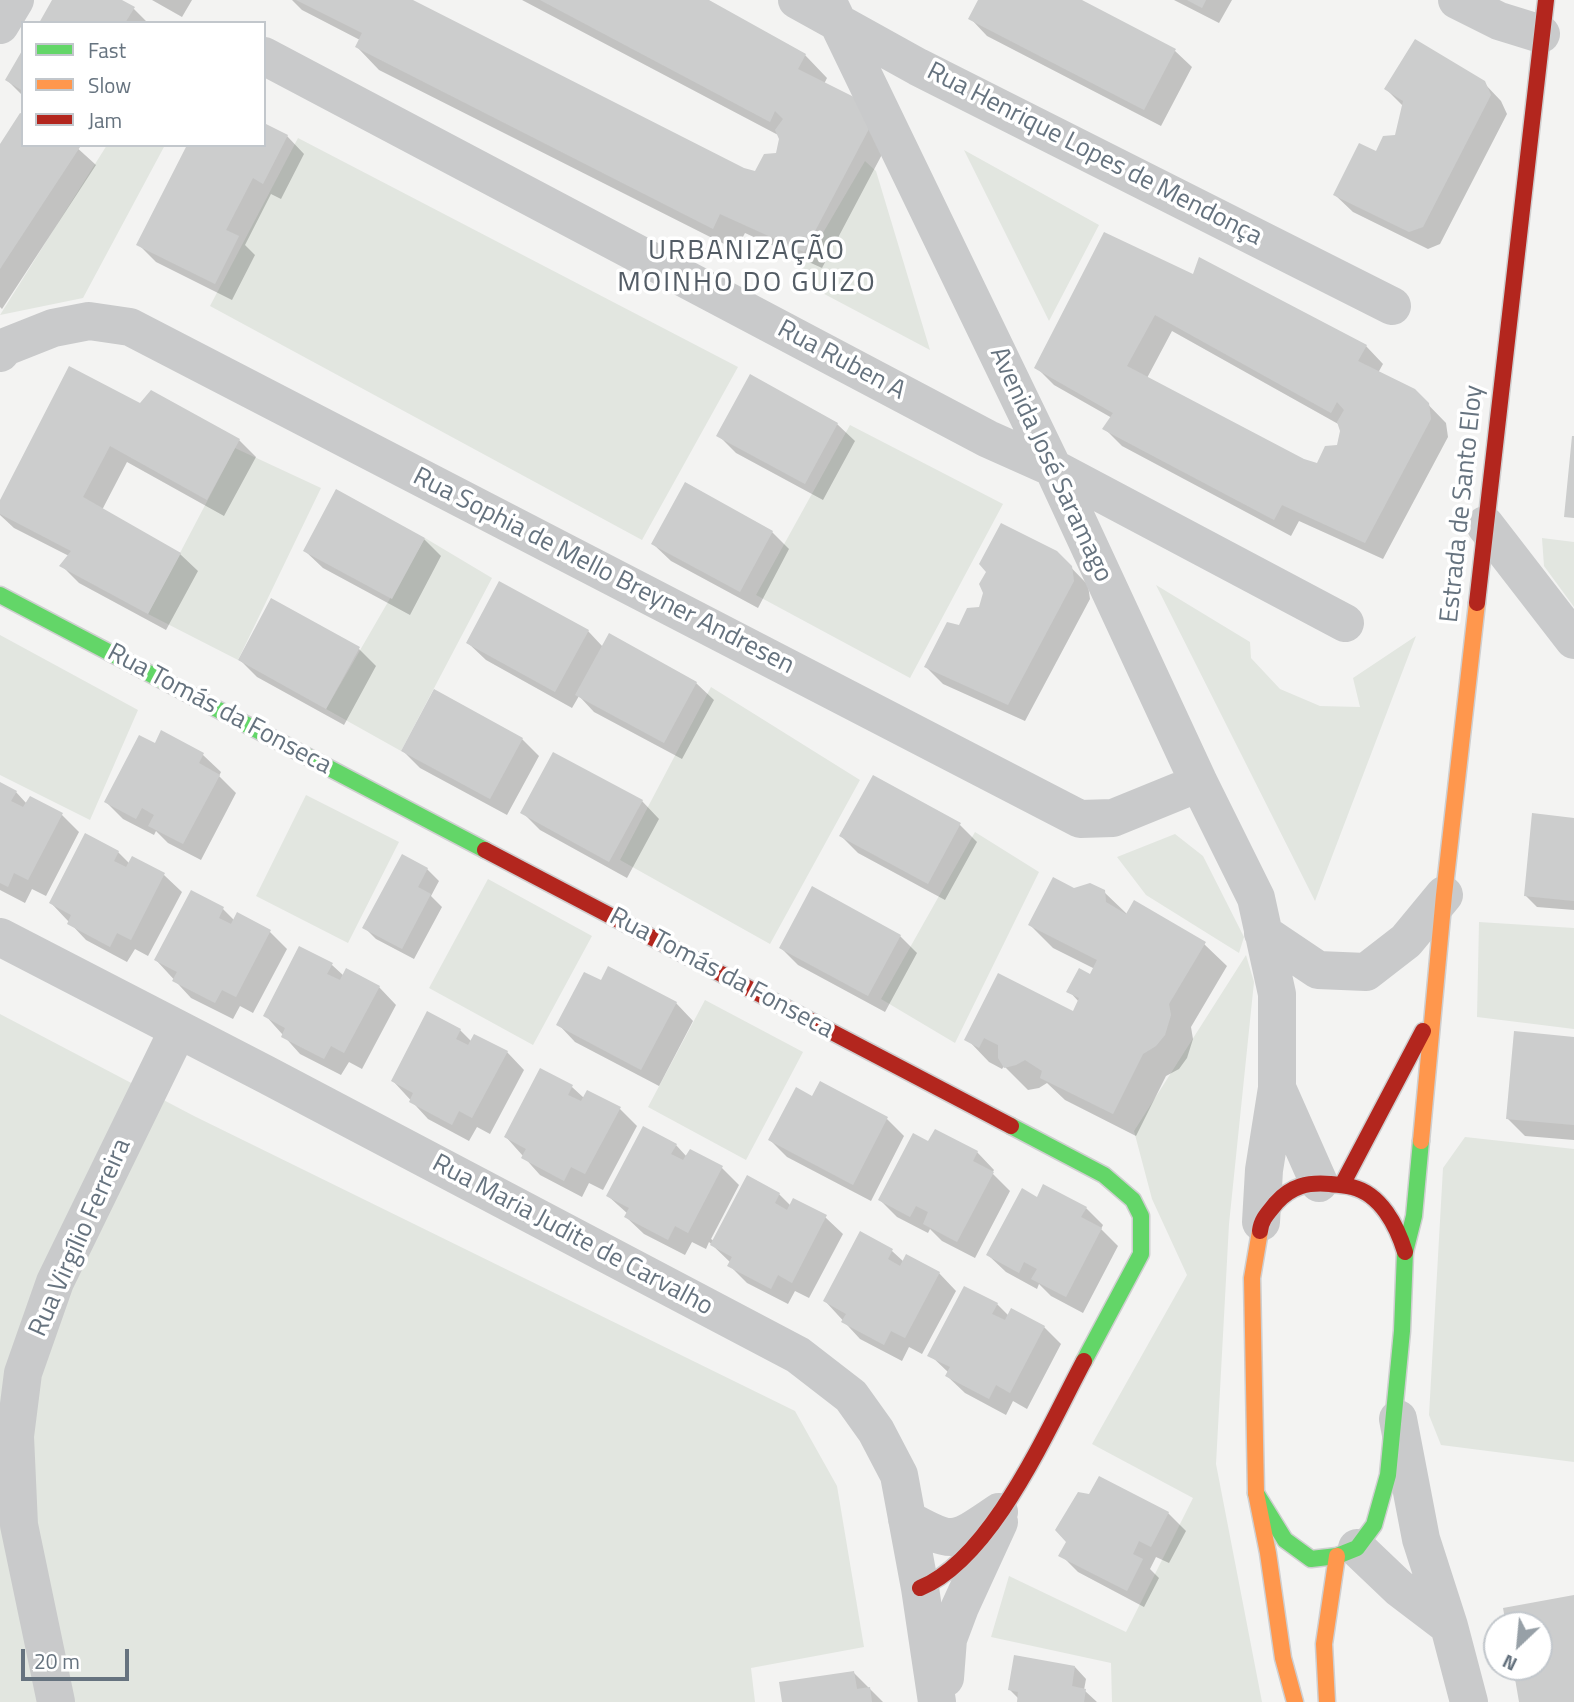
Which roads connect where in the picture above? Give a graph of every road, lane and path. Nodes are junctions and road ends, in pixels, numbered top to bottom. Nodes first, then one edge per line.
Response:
1 (15, 0) edge
2 (797, 0) edge
3 (1457, 0) edge
4 (832, 11) edge
5 (1544, 17) edge
6 (0, 25) edge
7 (266, 57) edge
8 (1392, 306) dead end
9 (2, 348) edge
10 (1053, 468) junction
11 (1485, 525) junction
12 (0, 595) edge
13 (1345, 623) dead end
14 (1574, 640) edge
15 (1199, 783) junction
16 (1444, 895) junction
17 (1264, 933) junction
18 (0, 937) edge
19 (1432, 1014) junction
20 (178, 1030) junction
21 (1277, 1088) junction
22 (1331, 1184) junction
23 (1261, 1222) junction
24 (1405, 1252) junction
25 (1395, 1403) junction
26 (1256, 1493) junction
27 (1006, 1507) junction
28 (907, 1519) junction
29 (1347, 1552) junction
30 (920, 1588) junction
31 (1450, 1626) junction
32 (56, 1702) edge
33 (937, 1702) edge
34 (942, 1702) edge
35 (1295, 1702) edge
36 (1327, 1702) edge
37 (1469, 1702) edge

1 - 6 street
2 - 4 street, Rua Henrique Lopes de Mendonça
3 - 5 street
4 - 8 street, Rua Henrique Lopes de Mendonça
4 - 10 street, Avenida José Saramago
5 - 11 main road, Estrada de Santo Eloy
7 - 10 street, Rua Ruben A
9 - 15 street, Rua Sophia de Mello Breyner Andresen
10 - 13 street, Rua Ruben A
10 - 15 street, Avenida José Saramago
11 - 14 street
11 - 16 main road, Estrada de Santo Eloy
12 - 27 main road, Rua Tomás da Fonseca
15 - 17 street, Avenida José Saramago
16 - 17 street
16 - 19 main road, Estrada de Santo Eloy
17 - 21 street, Avenida José Saramago
18 - 20 street, Rua Maria Judite de Carvalho
19 - 22 main road, Estrada de Santo Eloy
19 - 24 main road, Estrada de Santo Eloy
20 - 28 street, Rua Maria Judite de Carvalho
20 - 32 street, Rua Virgílio Ferreira
21 - 22 street, Avenida José Saramago
21 - 23 street, Avenida José Saramago
22 - 23 main road
22 - 24 main road, Estrada de Santo Eloy
23 - 26 main road
24 - 25 main road, Estrada de Santo Eloy
25 - 29 main road, Estrada de Santo Eloy
25 - 31 street
26 - 29 main road
26 - 35 main road
27 - 28 street, Rua Tomás da Fonseca
27 - 30 main road, Rua Tomás da Fonseca
27 - 34 street
28 - 30 street, Rua Maria Judite de Carvalho
29 - 31 street
29 - 36 main road, Estrada de Santo Eloy
30 - 33 street, Rua Maria Judite de Carvalho
31 - 37 street

